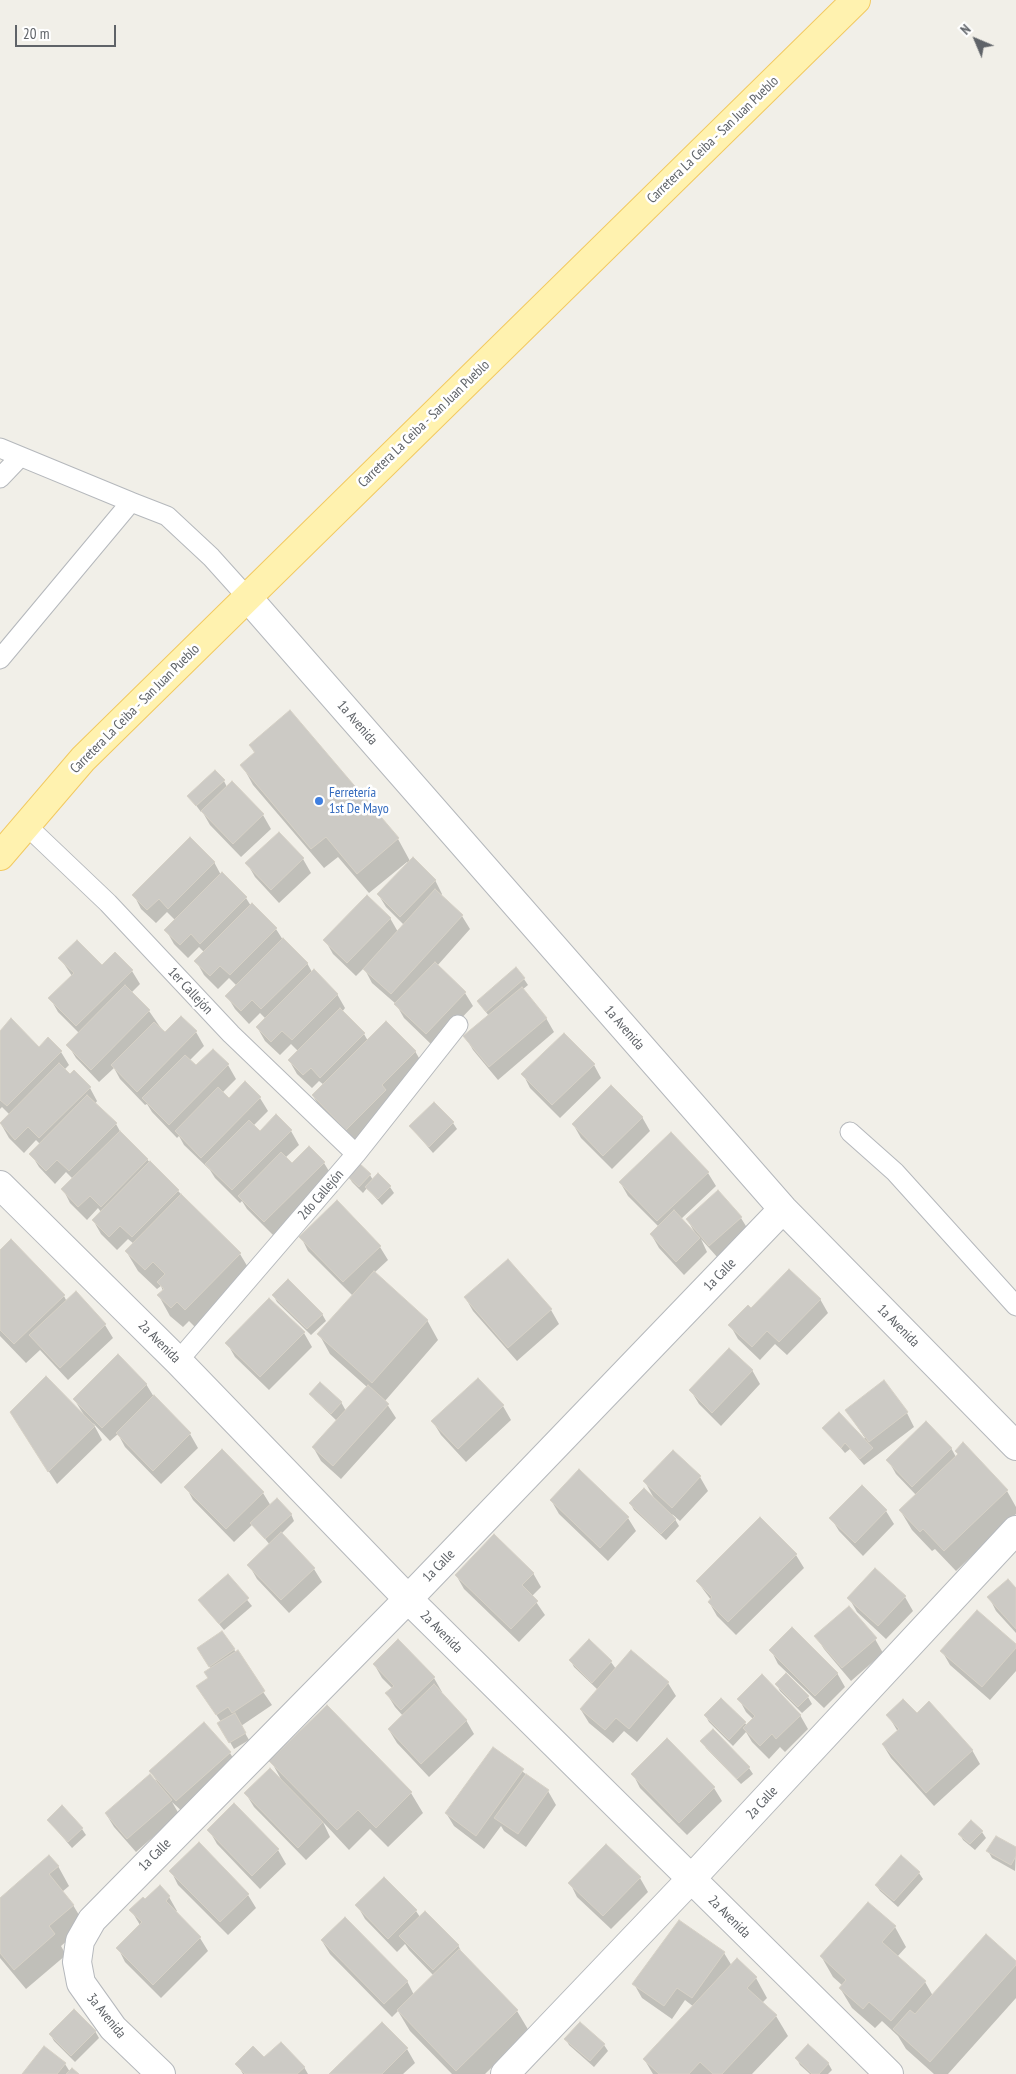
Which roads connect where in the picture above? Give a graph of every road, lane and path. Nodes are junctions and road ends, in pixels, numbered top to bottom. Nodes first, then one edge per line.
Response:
1 (856, 0) edge
2 (0, 448) edge
3 (20, 457) junction
4 (0, 478) edge
5 (131, 502) junction
6 (247, 597) junction
7 (0, 659) edge
8 (26, 825) junction
9 (0, 856) edge
10 (458, 1025) dead end
11 (850, 1132) dead end
12 (356, 1154) junction
13 (0, 1185) edge
14 (783, 1209) junction
15 (1016, 1306) edge
16 (178, 1361) junction
17 (1016, 1446) edge
18 (1016, 1530) edge
19 (408, 1599) junction
20 (691, 1879) junction
21 (92, 1920) joint
22 (161, 2074) edge
23 (505, 2074) edge
24 (889, 2074) edge

1 - 6 main road, Carretera La Ceiba - San Juan Pueblo
2 - 3 lane
3 - 4 lane
3 - 5 lane
5 - 6 lane
5 - 7 lane
6 - 8 main road, Carretera La Ceiba - San Juan Pueblo
6 - 14 street, 1a Avenida
8 - 9 main road, Carretera La Ceiba - San Juan Pueblo
8 - 12 lane, 1er Callejón
10 - 12 lane, 2do Callejón
11 - 15 lane
12 - 16 lane, 2do Callejón
13 - 16 street, 2a Avenida
14 - 17 street, 1a Avenida
14 - 19 street, 1a Calle
16 - 19 street, 2a Avenida
18 - 20 street, 2a Calle
19 - 20 street, 2a Avenida
19 - 21 street, 1a Calle
20 - 23 street, 2a Calle
20 - 24 street, 2a Avenida
21 - 22 street, 3a Avenida

